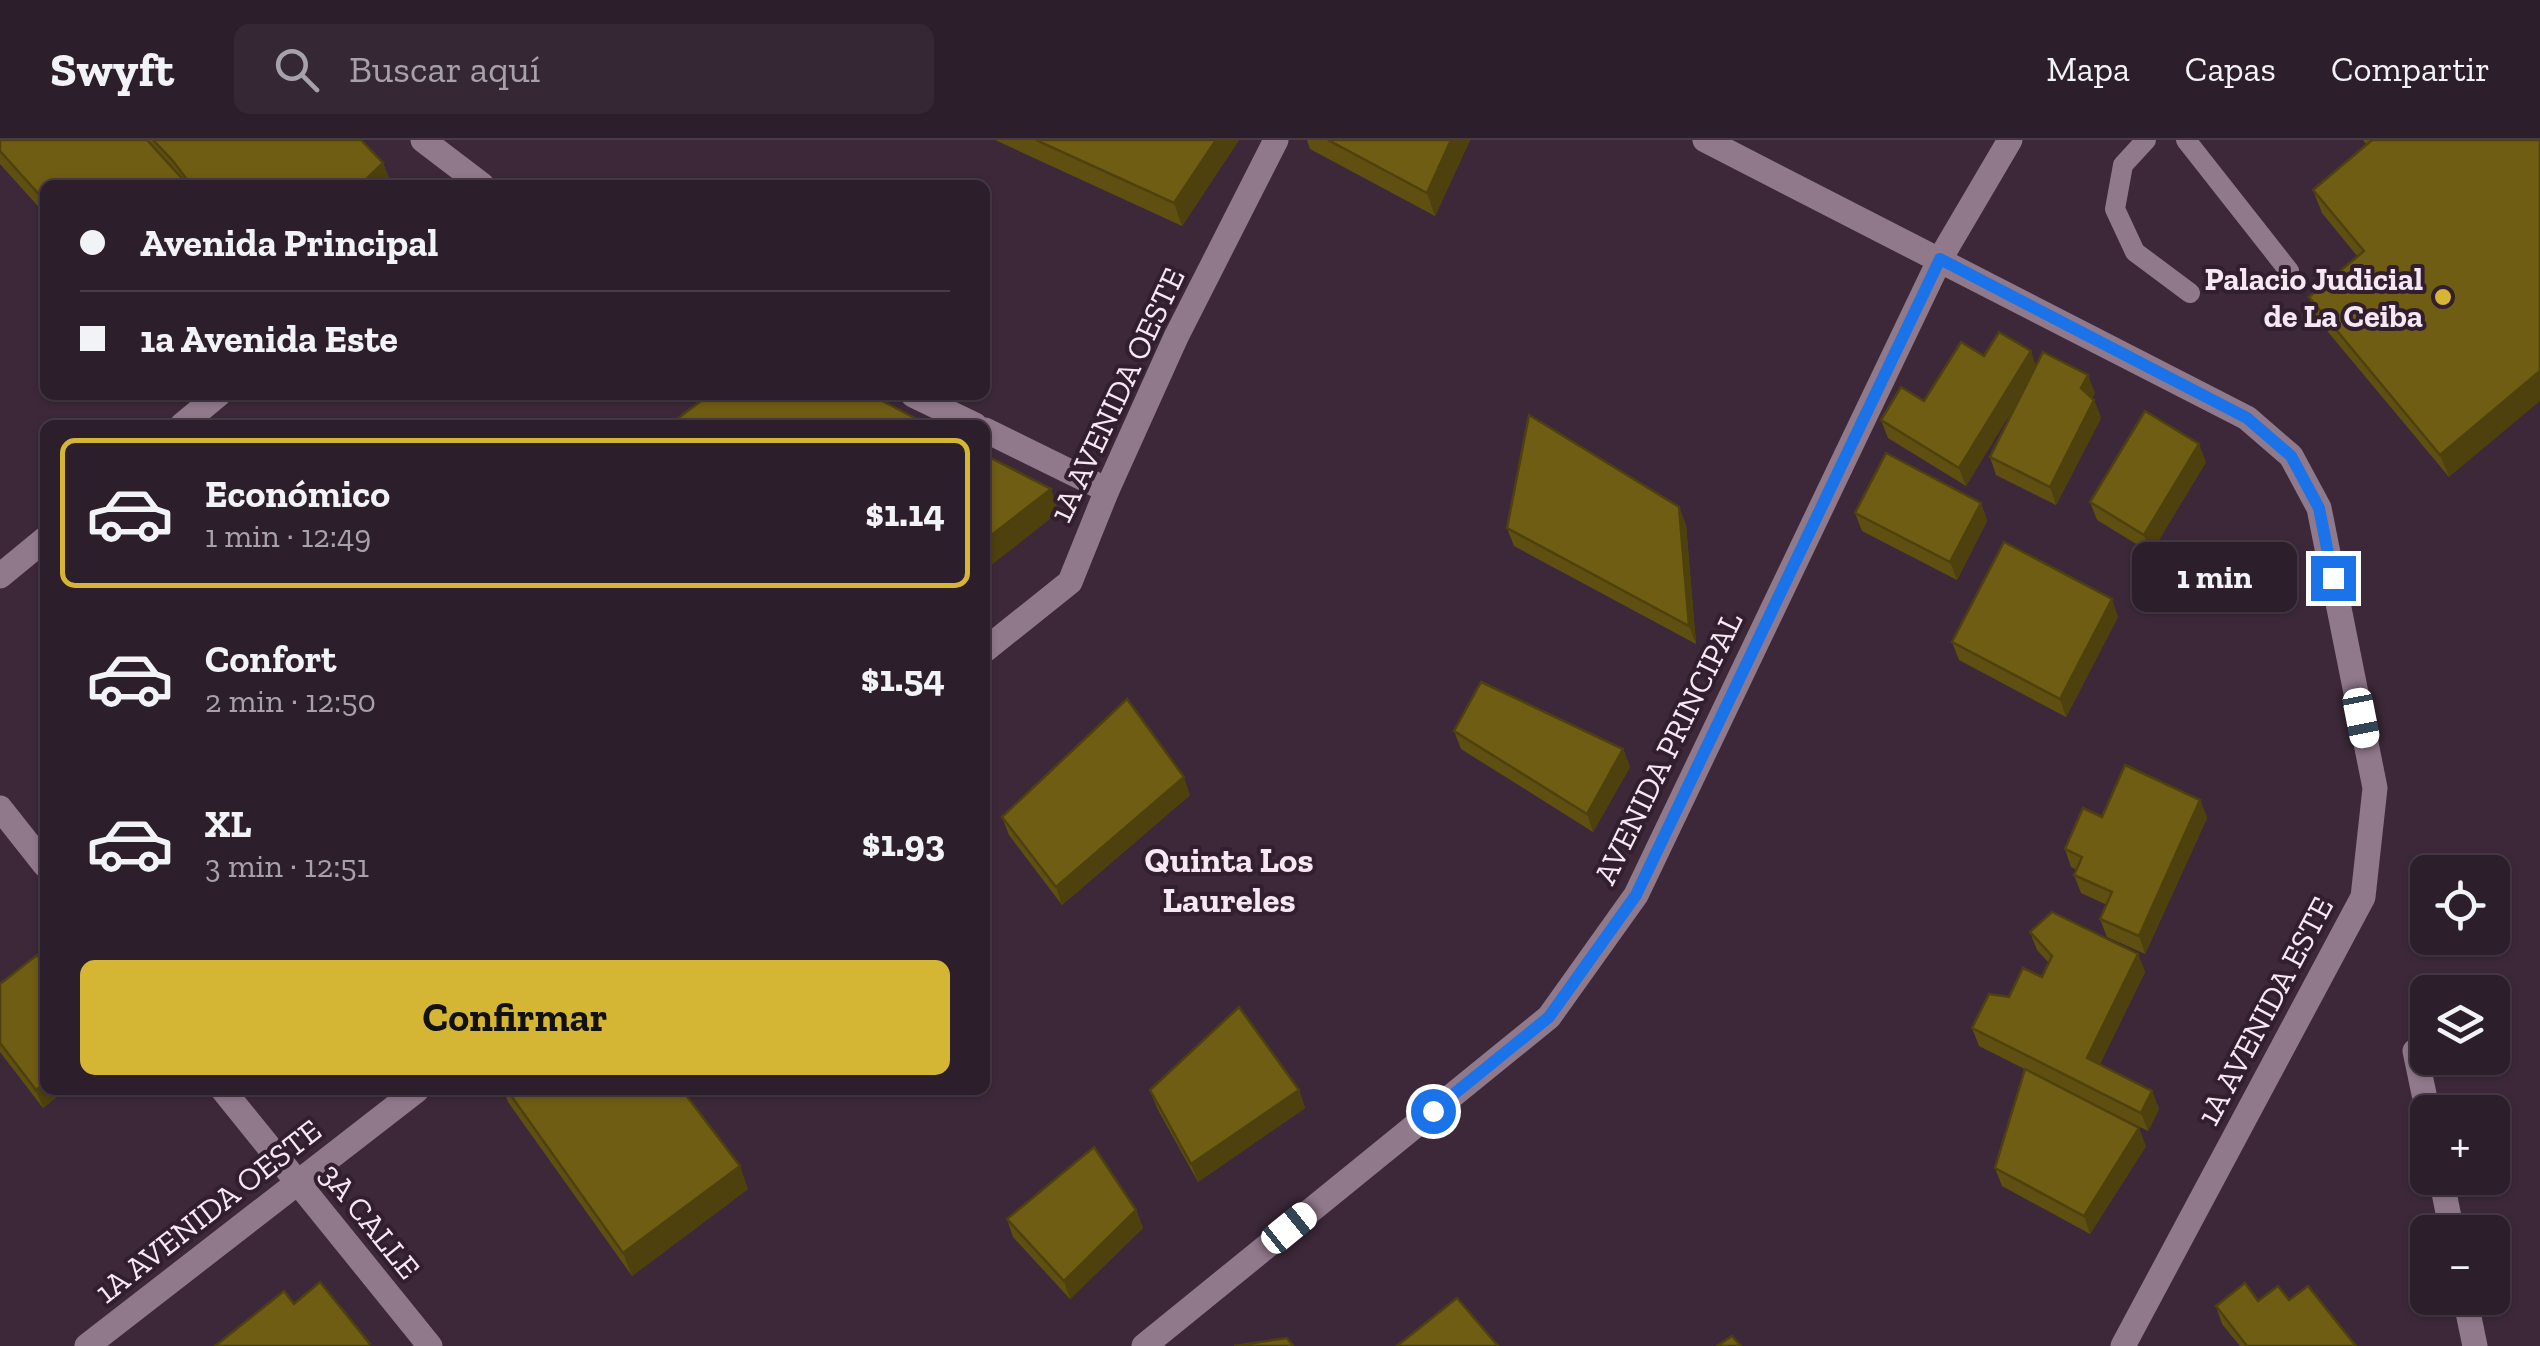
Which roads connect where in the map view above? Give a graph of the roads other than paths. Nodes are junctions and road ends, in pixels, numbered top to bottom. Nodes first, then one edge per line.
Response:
1 (423, 140) edge
2 (1276, 140) edge
3 (1705, 140) edge
4 (2010, 140) edge
5 (2146, 140) edge
6 (2186, 140) edge
7 (470, 180) edge
8 (1940, 259) junction
9 (2289, 270) dead end
10 (2190, 293) dead end
11 (212, 400) edge
12 (923, 400) edge
13 (188, 420) edge
14 (965, 420) edge
15 (990, 432) edge
16 (1108, 490) junction
17 (40, 543) edge
18 (0, 576) edge
19 (990, 646) edge
20 (0, 808) edge
21 (40, 859) edge
22 (227, 1095) edge
23 (410, 1095) edge
24 (296, 1183) junction
25 (2469, 1315) edge
26 (87, 1346) edge
27 (430, 1346) edge
28 (1144, 1346) edge
29 (2124, 1346) edge
30 (2475, 1346) edge

1 - 7 street
2 - 16 street, 1A AVENIDA OESTE
3 - 8 street, 1A AVENIDA ESTE
4 - 8 street, AVENIDA PRINCIPAL
5 - 10 lane
6 - 9 lane
8 - 28 street, AVENIDA PRINCIPAL
8 - 29 street, 1A AVENIDA ESTE
11 - 13 street
12 - 14 street
15 - 16 street
16 - 19 street, 1A AVENIDA OESTE
17 - 18 street
20 - 21 street
22 - 24 street, 3A CALLE
23 - 24 street, 1A AVENIDA OESTE
24 - 26 street, 1A AVENIDA OESTE
24 - 27 street, 3A CALLE
25 - 30 street

